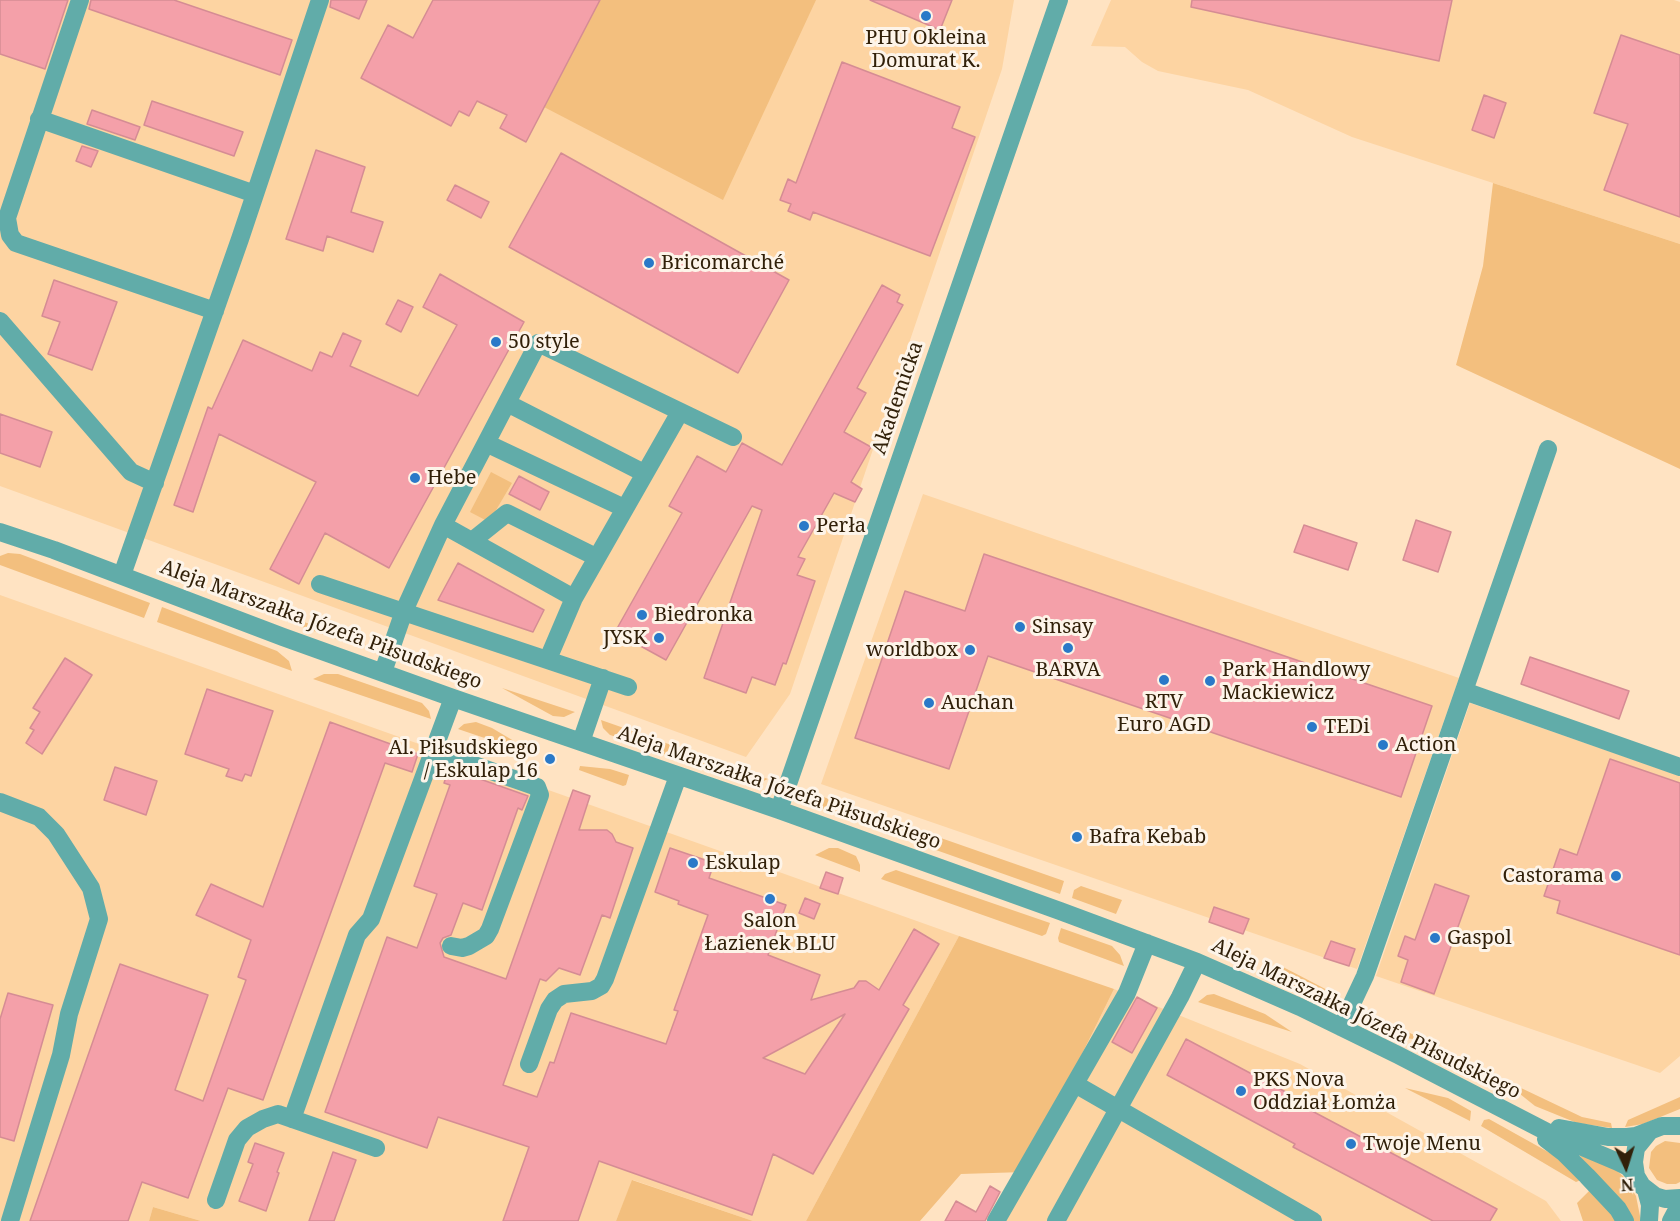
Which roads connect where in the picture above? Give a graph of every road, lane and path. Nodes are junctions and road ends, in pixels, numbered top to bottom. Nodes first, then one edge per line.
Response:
1 (80, 0) edge
2 (320, 0) edge
3 (1059, 0) edge
4 (39, 119) junction
5 (255, 194) junction
6 (214, 311) junction
7 (0, 321) edge
8 (507, 403) junction
9 (680, 412) junction
10 (732, 437) dead end
11 (486, 443) junction
12 (1548, 449) dead end
13 (644, 473) junction
14 (154, 483) junction
15 (624, 508) junction
16 (444, 525) junction
17 (0, 532) edge
18 (472, 541) junction
19 (596, 557) junction
20 (122, 576) junction
21 (320, 584) dead end
22 (574, 598) junction
23 (404, 611) junction
24 (548, 659) junction
25 (383, 672) junction
26 (603, 678) junction
27 (628, 687) dead end
28 (1464, 692) junction
29 (453, 698) junction
30 (580, 742) junction
31 (434, 751) junction
32 (1680, 767) edge
33 (678, 776) junction
34 (3, 803) edge
35 (779, 810) junction
36 (1147, 943) junction
37 (451, 946) dead end
38 (1197, 962) junction
39 (1341, 1027) junction
40 (529, 1064) dead end
41 (1075, 1084) junction
42 (1119, 1108) junction
43 (292, 1119) junction
44 (1528, 1121) junction
45 (1677, 1123) edge
46 (1649, 1132) junction
47 (376, 1148) dead end
48 (1641, 1183) junction
49 (1680, 1198) edge
50 (216, 1200) dead end
51 (1680, 1204) edge
52 (10, 1221) edge
53 (996, 1221) edge
54 (1056, 1221) edge
55 (1313, 1221) edge
56 (1625, 1221) edge
57 (1648, 1221) edge
58 (1671, 1221) edge

1 - 4 street
2 - 5 street
3 - 35 street, Akademicka
4 - 5 street
4 - 6 street
5 - 6 street
6 - 14 street
7 - 14 street
8 - 9 street
8 - 11 street
8 - 13 street
9 - 10 street
9 - 13 street
11 - 15 street
11 - 16 street
12 - 28 street
13 - 15 street
14 - 20 street
15 - 19 street
16 - 18 street
16 - 23 street
17 - 20 street, Aleja Marszałka Józefa Piłsudskiego
18 - 19 street
18 - 22 street
19 - 22 street
20 - 25 street, Aleja Marszałka Józefa Piłsudskiego
21 - 23 street
22 - 24 street
23 - 24 street
23 - 25 street
24 - 26 street
25 - 29 street, Aleja Marszałka Józefa Piłsudskiego
26 - 27 street
26 - 30 street
28 - 32 street
28 - 39 street
29 - 30 street, Aleja Marszałka Józefa Piłsudskiego
29 - 31 street
30 - 33 street, Aleja Marszałka Józefa Piłsudskiego
31 - 37 street
31 - 43 street
33 - 35 street, Aleja Marszałka Józefa Piłsudskiego
33 - 40 street
34 - 52 street
35 - 36 street, Aleja Marszałka Józefa Piłsudskiego
36 - 38 street, Aleja Marszałka Józefa Piłsudskiego
36 - 41 street
38 - 39 street, Aleja Marszałka Józefa Piłsudskiego
38 - 42 street
39 - 44 street, Aleja Marszałka Józefa Piłsudskiego
41 - 42 street
41 - 53 street
42 - 54 street
42 - 55 street
43 - 47 street
43 - 50 street
44 - 46 street, Aleja Marszałka Józefa Piłsudskiego
44 - 48 street, Aleja Marszałka Józefa Piłsudskiego
44 - 56 street
45 - 46 street, Aleja Marszałka Józefa Piłsudskiego
46 - 48 street
48 - 49 street, Aleja Marszałka Józefa Piłsudskiego
48 - 57 street
51 - 58 street

